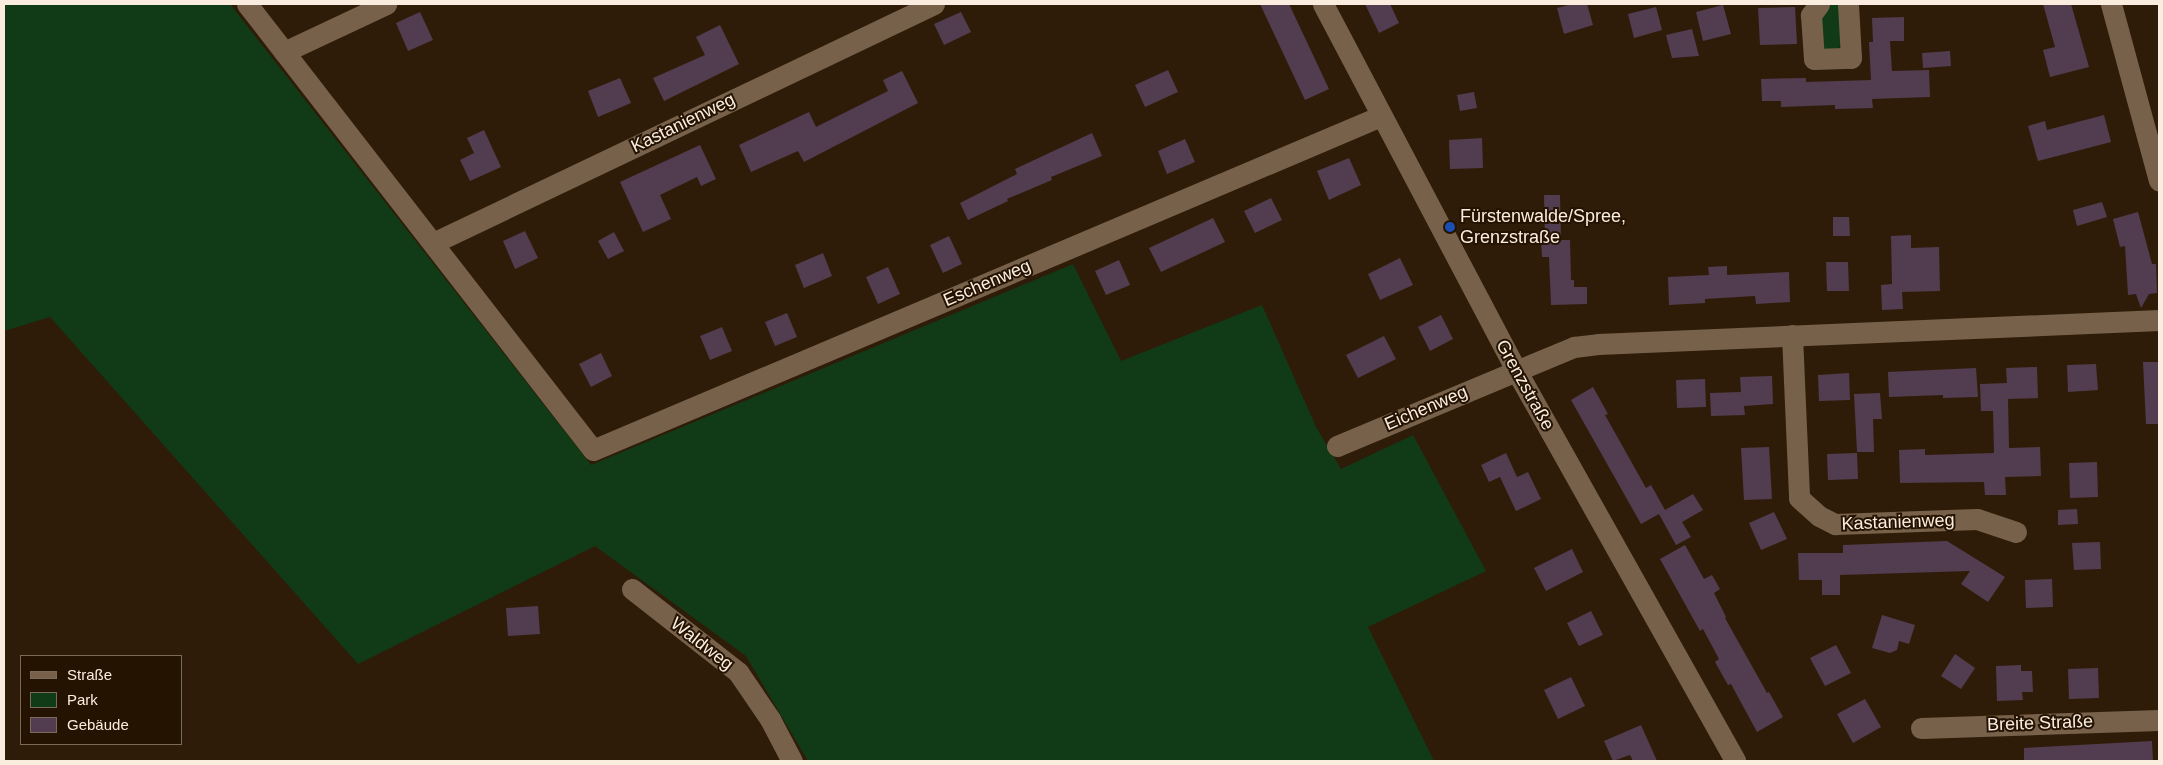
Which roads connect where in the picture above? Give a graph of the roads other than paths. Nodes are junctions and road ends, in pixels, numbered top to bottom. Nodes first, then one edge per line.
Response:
1 (247, 4) edge
2 (386, 4) edge
3 (934, 4) edge
4 (1323, 4) edge
5 (1819, 4) edge
6 (1848, 4) edge
7 (2111, 4) edge
8 (284, 52) junction
9 (1381, 116) junction
10 (2159, 181) edge
11 (433, 243) junction
12 (2159, 320) edge
13 (1792, 336) junction
14 (1516, 370) junction
15 (1337, 446) dead end
16 (2016, 532) dead end
17 (632, 589) dead end
18 (2159, 720) edge
19 (1921, 728) dead end
20 (792, 761) edge
21 (1735, 761) edge

1 - 8 street
2 - 8 street
3 - 11 street, Kastanienweg
4 - 9 street, Grenzstraße
5 - 6 street
7 - 10 street
8 - 11 street
9 - 11 street, Eschenweg
9 - 14 street, Grenzstraße
12 - 13 street
13 - 14 street
13 - 16 street, Kastanienweg
14 - 15 street, Eichenweg
14 - 21 street, Grenzstraße
17 - 20 street, Waldweg
18 - 19 street, Breite Straße

